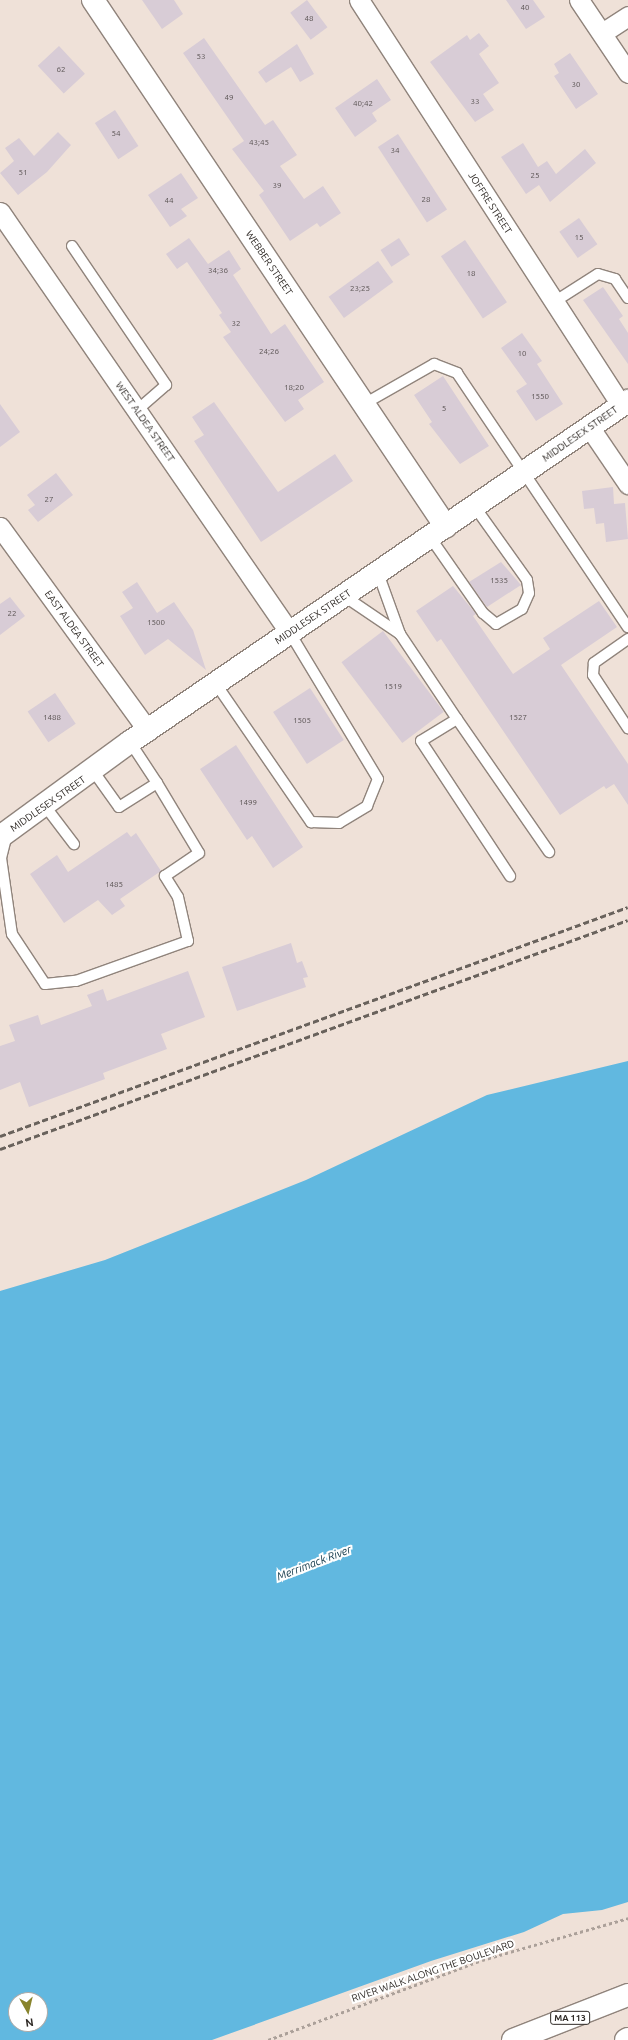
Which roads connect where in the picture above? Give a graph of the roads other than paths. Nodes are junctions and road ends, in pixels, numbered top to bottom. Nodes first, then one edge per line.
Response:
1 (93, 0) edge
2 (359, 0) edge
3 (579, 0) edge
4 (628, 16) edge
5 (602, 34) junction
6 (628, 73) edge
7 (0, 212) edge
8 (72, 246) dead end
9 (628, 298) edge
10 (554, 302) junction
11 (625, 403) edge
12 (364, 404) junction
13 (137, 410) junction
14 (590, 428) junction
15 (524, 474) junction
16 (628, 484) edge
17 (475, 507) junction
18 (0, 527) edge
19 (438, 532) junction
20 (378, 573) junction
21 (344, 596) junction
22 (628, 627) edge
23 (290, 633) junction
24 (400, 634) junction
25 (628, 639) edge
26 (216, 684) junction
27 (457, 719) junction
28 (628, 728) edge
29 (139, 737) junction
30 (94, 772) junction
31 (157, 783) junction
32 (45, 806) junction
33 (3, 830) edge
34 (74, 844) dead end
35 (549, 852) dead end
36 (510, 876) dead end
37 (628, 1995) edge
38 (513, 2040) edge

1 - 12 main road, WEBBER STREET
2 - 10 street, JOFFRE STREET
3 - 5 street
4 - 5 street
5 - 6 street
7 - 13 street, WEST ALDEA STREET
8 - 13 lane
9 - 10 lane
10 - 11 street, JOFFRE STREET
11 - 14 main road, MIDDLESEX STREET
12 - 15 lane
12 - 19 main road, WEBBER STREET
13 - 23 street, WEST ALDEA STREET
14 - 15 main road, MIDDLESEX STREET
14 - 16 street
15 - 17 main road, MIDDLESEX STREET
15 - 22 lane
17 - 19 main road, MIDDLESEX STREET
17 - 19 lane
18 - 29 street, EAST ALDEA STREET
19 - 20 main road, MIDDLESEX STREET
20 - 21 main road, MIDDLESEX STREET
20 - 24 lane
21 - 23 main road, MIDDLESEX STREET
21 - 24 lane
23 - 26 main road, MIDDLESEX STREET
23 - 26 lane
24 - 27 lane
25 - 28 lane
26 - 29 main road, MIDDLESEX STREET
27 - 35 lane
27 - 36 lane
29 - 30 main road, MIDDLESEX STREET
29 - 31 lane
30 - 31 lane
30 - 32 main road, MIDDLESEX STREET
31 - 33 lane
32 - 33 main road, MIDDLESEX STREET
32 - 34 lane
37 - 38 main road, MA 113

